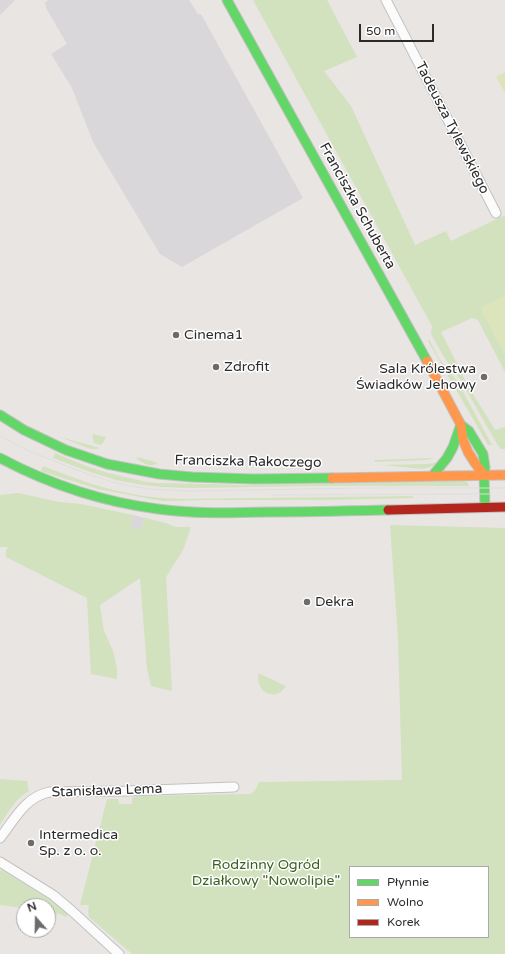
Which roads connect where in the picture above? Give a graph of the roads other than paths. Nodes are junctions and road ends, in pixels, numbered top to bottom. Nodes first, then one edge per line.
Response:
1 (227, 0) edge
2 (386, 0) edge
3 (496, 213) dead end
4 (0, 415) edge
5 (461, 425) junction
6 (0, 458) edge
7 (433, 475) junction
8 (484, 475) junction
9 (505, 475) edge
10 (485, 507) junction
11 (505, 507) edge
12 (234, 787) dead end
13 (0, 838) edge
14 (0, 862) edge
15 (119, 954) edge

1 - 5 main road, Franciszka Schuberta
2 - 3 street, Tadeusza Tylewskiego
4 - 7 main road, Franciszka Rakoczego
5 - 7 main road
5 - 8 main road, Franciszka Schuberta
6 - 10 main road
7 - 8 main road, Franciszka Rakoczego
8 - 9 main road, Franciszka Rakoczego
8 - 10 main road
10 - 11 main road
12 - 13 street, Stanisława Lema
14 - 15 street

